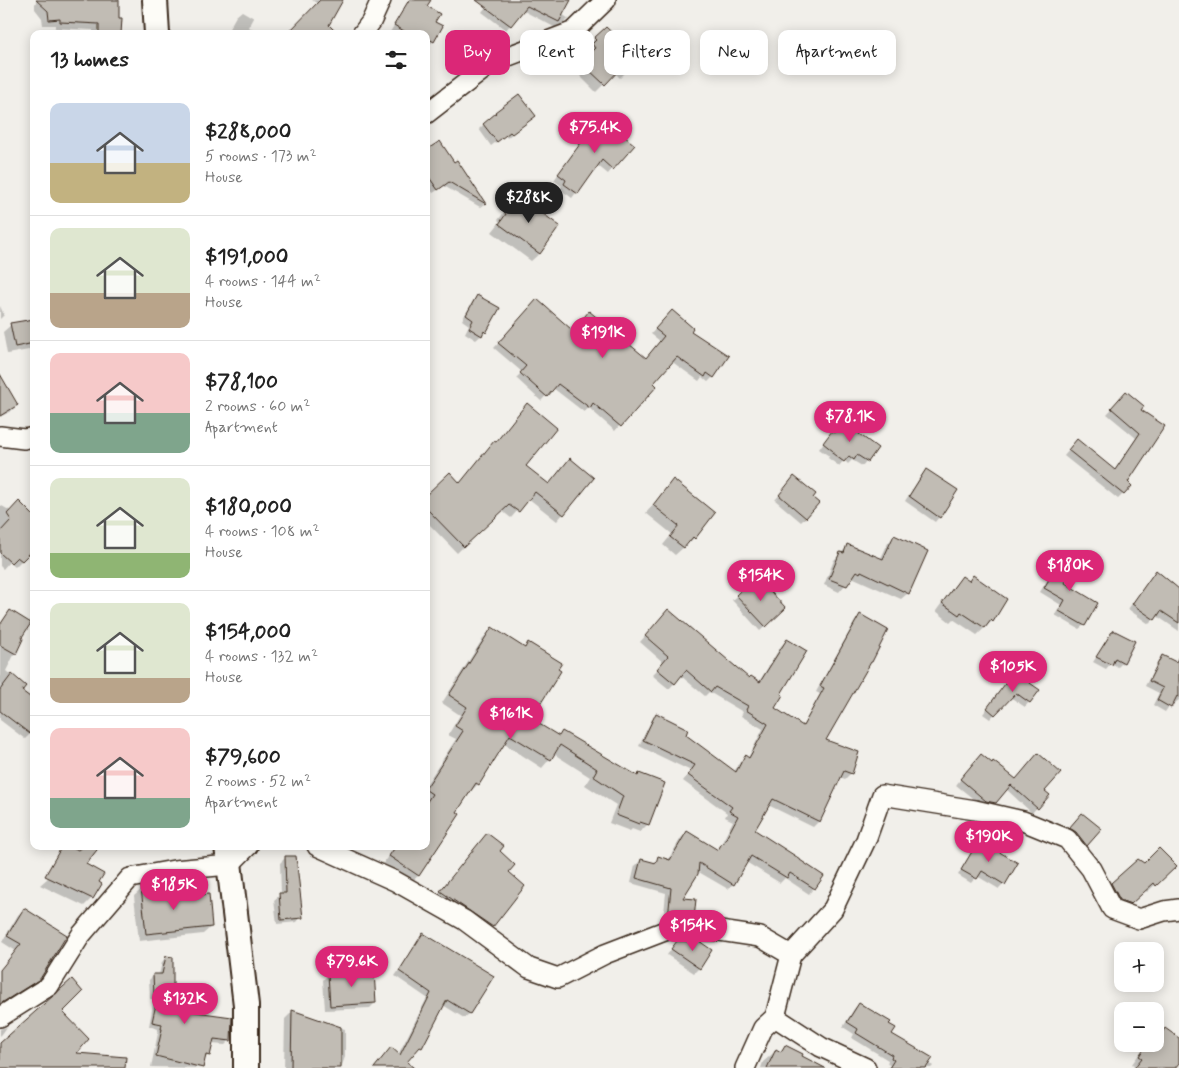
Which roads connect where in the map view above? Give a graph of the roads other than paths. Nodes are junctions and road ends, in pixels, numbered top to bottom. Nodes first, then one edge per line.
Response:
1 (154, 0) edge
2 (382, 0) edge
3 (606, 0) edge
4 (156, 30) edge
5 (365, 30) edge
6 (430, 111) edge
7 (0, 436) edge
8 (30, 438) edge
9 (240, 850) edge
10 (326, 850) edge
11 (228, 856) edge
12 (1179, 909) edge
13 (791, 955) junction
14 (0, 1016) edge
15 (774, 1017) junction
16 (246, 1068) edge
17 (744, 1068) edge
18 (866, 1068) edge

1 - 4 main road
2 - 5 street
3 - 6 street
7 - 8 street
9 - 11 street
10 - 13 street
11 - 14 street
11 - 16 main road
12 - 13 street
13 - 15 street
15 - 17 street
15 - 18 street

